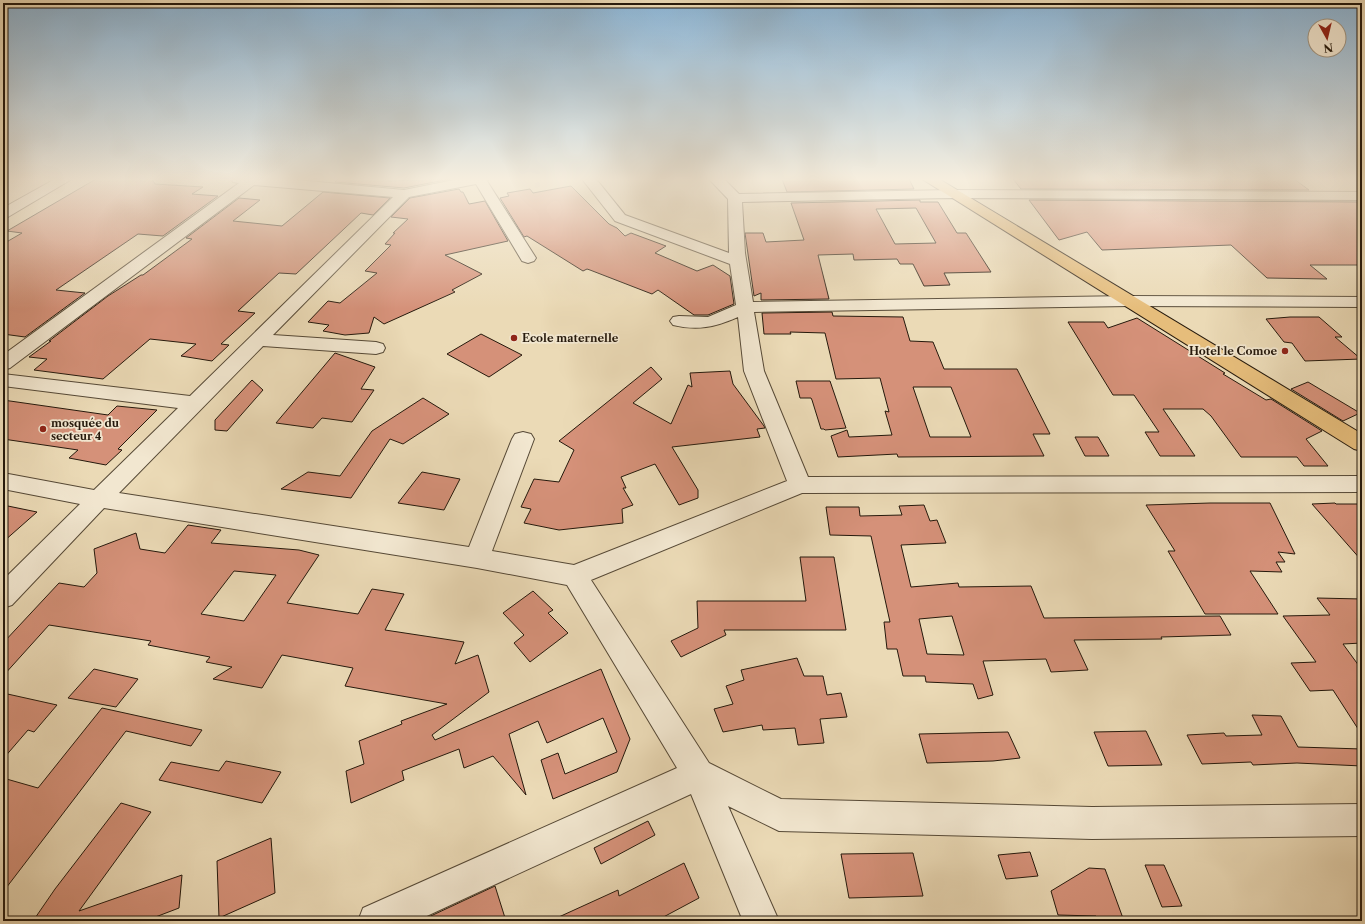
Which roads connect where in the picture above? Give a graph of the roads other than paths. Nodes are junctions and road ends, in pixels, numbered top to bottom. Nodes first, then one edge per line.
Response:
1 (191, 222) edge
2 (376, 222) edge
3 (507, 222) edge
4 (631, 222) edge
5 (736, 222) edge
6 (998, 222) edge
7 (528, 258) dead end
8 (737, 261) junction
9 (1130, 301) junction
10 (1362, 302) edge
11 (744, 307) junction
12 (679, 321) dead end
13 (258, 340) junction
14 (376, 348) dead end
15 (3, 364) edge
16 (3, 380) edge
17 (195, 403) junction
18 (523, 439) dead end
19 (1362, 444) edge
20 (3, 482) edge
21 (1362, 484) edge
22 (800, 485) junction
23 (99, 499) junction
24 (477, 558) junction
25 (575, 576) junction
26 (3, 597) edge
27 (698, 774) junction
28 (1362, 820) edge
29 (376, 921) edge
30 (761, 921) edge

1 - 15 street
2 - 13 street
3 - 7 street
4 - 8 street
5 - 8 street
6 - 9 main road
8 - 11 street
9 - 10 street
9 - 11 street
9 - 19 main road
11 - 12 street
11 - 22 street
13 - 14 street
13 - 17 street
16 - 17 street
17 - 23 street
18 - 24 street
20 - 23 street
21 - 22 street
22 - 25 street
23 - 24 street
23 - 26 street
24 - 25 street
25 - 27 street
27 - 28 street
27 - 29 street
27 - 30 street

